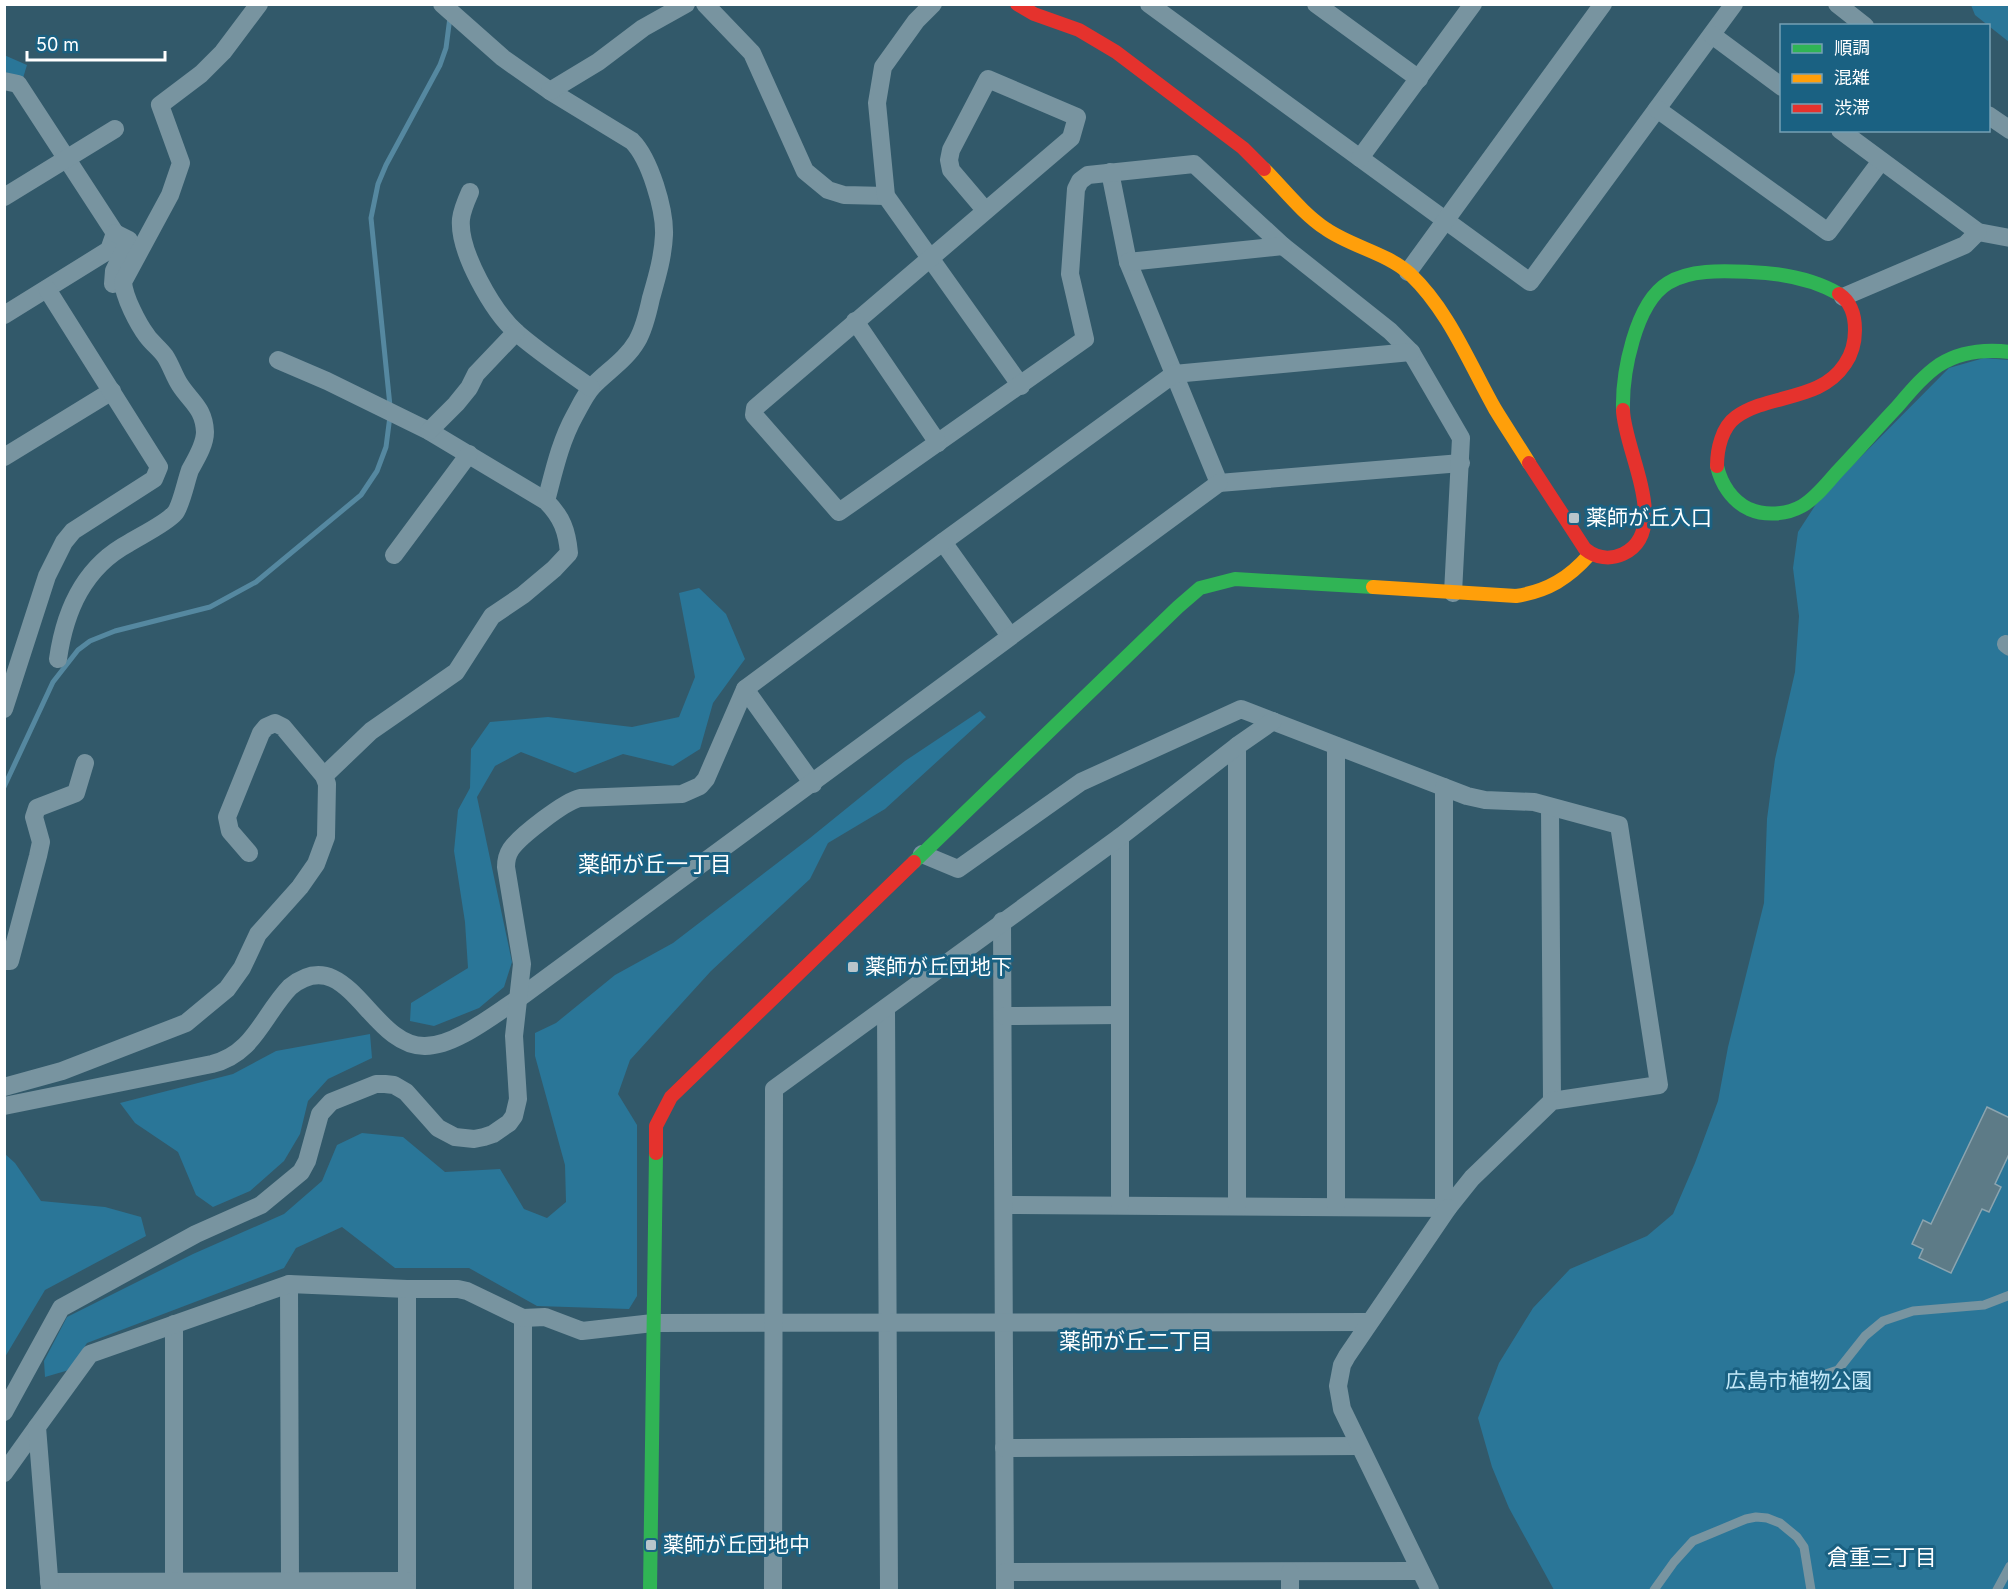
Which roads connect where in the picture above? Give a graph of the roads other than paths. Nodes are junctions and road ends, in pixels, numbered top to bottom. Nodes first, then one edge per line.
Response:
1 (259, 4) edge
2 (686, 4) edge
3 (705, 4) edge
4 (933, 4) edge
5 (1017, 4) edge
6 (1149, 4) edge
7 (1316, 4) edge
8 (1473, 4) edge
9 (1603, 4) edge
10 (1734, 4) edge
11 (1836, 4) edge
12 (448, 10) edge
13 (1862, 24) edge
14 (1712, 35) junction
15 (1419, 79) junction
16 (4, 81) edge
17 (1780, 86) edge
18 (550, 91) junction
19 (1657, 109) junction
20 (1990, 116) edge
21 (115, 129) dead end
22 (2010, 130) edge
23 (1843, 132) edge
24 (65, 158) junction
25 (1360, 158) junction
26 (1881, 161) junction
27 (1110, 172) junction
28 (470, 192) dead end
29 (886, 196) junction
30 (4, 197) edge
31 (985, 210) junction
32 (1445, 220) junction
33 (1978, 232) junction
34 (115, 233) junction
35 (2010, 238) edge
36 (1283, 246) junction
37 (930, 258) junction
38 (1128, 262) junction
39 (1408, 272) junction
40 (47, 289) junction
41 (126, 297) junction
42 (1843, 297) junction
43 (4, 315) edge
44 (855, 321) junction
45 (516, 332) junction
46 (1411, 352) junction
47 (2010, 352) edge
48 (278, 360) dead end
49 (1174, 374) junction
50 (1021, 386) junction
51 (591, 388) junction
52 (112, 392) junction
53 (429, 431) junction
54 (938, 443) junction
55 (469, 454) junction
56 (4, 457) edge
57 (1461, 463) junction
58 (1219, 483) junction
59 (546, 501) junction
60 (943, 542) junction
61 (1590, 554) junction
62 (394, 555) dead end
63 (1453, 593) junction
64 (1010, 636) junction
65 (58, 659) dead end
66 (745, 689) junction
67 (4, 709) edge
68 (1273, 721) junction
69 (1237, 746) junction
70 (1336, 746) junction
71 (85, 763) dead end
72 (324, 776) junction
73 (813, 784) junction
74 (1444, 788) junction
75 (1550, 807) junction
76 (1120, 837) junction
77 (249, 853) dead end
78 (922, 854) junction
79 (1002, 921) junction
80 (4, 961) edge
81 (518, 999) junction
82 (886, 1008) junction
83 (1120, 1015) junction
84 (1004, 1016) junction
85 (4, 1087) edge
86 (1552, 1101) junction
87 (4, 1106) edge
88 (1005, 1205) junction
89 (1120, 1205) junction
90 (1237, 1206) junction
91 (1336, 1206) junction
92 (1446, 1208) junction
93 (290, 1284) junction
94 (406, 1289) junction
95 (2010, 1295) edge
96 (523, 1318) junction
97 (1005, 1322) junction
98 (1368, 1322) junction
99 (653, 1323) junction
100 (773, 1323) junction
101 (888, 1323) junction
102 (174, 1324) junction
103 (1807, 1380) dead end
104 (4, 1412) edge
105 (37, 1427) junction
106 (1358, 1446) junction
107 (1004, 1448) junction
108 (4, 1473) edge
109 (2010, 1566) edge
110 (1418, 1571) junction
111 (1005, 1572) junction
112 (1290, 1572) junction
113 (174, 1582) junction
114 (290, 1582) junction
115 (49, 1586) edge
116 (407, 1586) edge
117 (523, 1590) edge
118 (650, 1590) edge
119 (773, 1590) edge
120 (889, 1590) edge
121 (1005, 1590) edge
122 (1290, 1590) edge
123 (1430, 1590) edge
124 (1654, 1590) edge
125 (1811, 1590) edge
126 (1997, 1590) edge

1 - 41 street
2 - 18 street
3 - 29 street
4 - 29 street
5 - 39 street
6 - 25 street
7 - 15 street
8 - 15 street
9 - 32 street
10 - 14 street
11 - 13 street
12 - 18 street
14 - 17 street
14 - 19 street
15 - 25 street
16 - 24 street
18 - 51 street
19 - 26 street
19 - 32 street
20 - 22 street
21 - 24 street
23 - 26 street
24 - 30 street
24 - 34 street
25 - 32 street
26 - 33 street
27 - 36 street
27 - 38 street
27 - 50 street
28 - 45 street
29 - 37 street
31 - 31 street
31 - 37 street
32 - 39 street
33 - 35 street
33 - 42 street
34 - 40 street
34 - 41 street
36 - 38 street
36 - 46 street
37 - 44 street
37 - 50 street
38 - 49 street
39 - 61 street
40 - 43 street
40 - 52 street
41 - 65 street
42 - 47 street
42 - 61 street
44 - 54 street
44 - 54 street
45 - 51 street
45 - 53 street
46 - 49 street
46 - 57 street
48 - 53 street
49 - 58 street
49 - 60 street
50 - 54 street
51 - 59 street
52 - 56 street
52 - 67 street
53 - 55 street
55 - 59 street
55 - 62 street
57 - 58 street
57 - 63 street
58 - 64 street
59 - 72 street
60 - 64 street
60 - 66 street
61 - 63 street
63 - 78 street
64 - 73 street
66 - 73 street
66 - 81 street
68 - 69 street
68 - 70 street
68 - 78 street
69 - 76 street
69 - 90 street
70 - 74 street
70 - 91 street
71 - 80 street
72 - 77 street
72 - 85 street
73 - 81 street
74 - 75 street
74 - 92 street
75 - 86 street
75 - 86 street
76 - 79 street
76 - 83 street
78 - 99 street
79 - 82 street
79 - 84 street
81 - 87 street
81 - 104 street
82 - 100 street
82 - 101 street
83 - 84 street
83 - 89 street
84 - 88 street
86 - 92 street
88 - 89 street
88 - 97 street
89 - 90 street
90 - 91 street
91 - 92 street
92 - 98 street
93 - 94 street
93 - 102 street
93 - 114 street
94 - 96 street
94 - 116 street
95 - 103 lane
96 - 99 street
96 - 117 street
97 - 98 street
97 - 101 street
97 - 107 street
98 - 106 street
99 - 100 street
99 - 118 street
100 - 101 street
100 - 119 street
101 - 120 street
102 - 105 street
102 - 113 street
105 - 108 street
105 - 115 street
106 - 107 street
106 - 110 street
107 - 111 street
109 - 126 lane
110 - 112 street
110 - 123 street
111 - 112 street
111 - 121 street
112 - 122 street
113 - 114 street
113 - 115 street
114 - 116 street
124 - 125 lane

